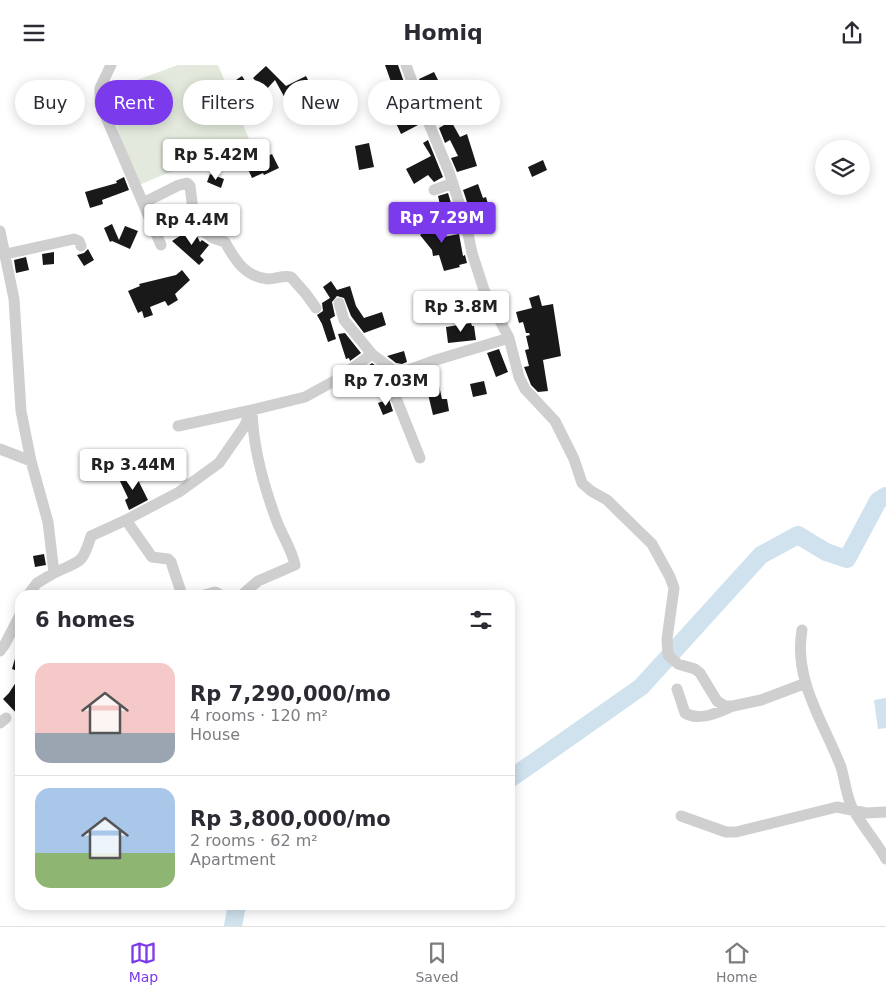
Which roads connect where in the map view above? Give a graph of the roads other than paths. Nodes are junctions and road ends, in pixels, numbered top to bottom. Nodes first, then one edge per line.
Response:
1 (110, 65) edge
2 (406, 65) edge
3 (453, 183) junction
4 (434, 191) dead end
5 (143, 203) junction
6 (0, 231) edge
7 (161, 245) dead end
8 (81, 246) dead end
9 (6, 254) junction
10 (339, 303) dead end
11 (316, 308) dead end
12 (509, 338) junction
13 (372, 354) junction
14 (393, 370) junction
15 (252, 410) junction
16 (178, 425) dead end
17 (0, 449) edge
18 (420, 458) dead end
19 (31, 461) junction
20 (126, 520) junction
21 (54, 573) junction
22 (32, 590) edge
23 (180, 590) edge
24 (248, 590) edge
25 (15, 625) edge
26 (802, 630) dead end
27 (0, 651) edge
28 (806, 683) junction
29 (677, 689) dead end
30 (733, 706) junction
31 (853, 810) junction
32 (886, 812) edge
33 (682, 815) dead end
34 (886, 859) edge

1 - 5 street
2 - 3 street
3 - 4 street
3 - 12 street
5 - 7 street
5 - 11 street
6 - 9 street
8 - 9 street
9 - 19 street
10 - 13 street
12 - 14 street
12 - 30 street
13 - 14 street
13 - 15 street
14 - 18 street
15 - 16 street
15 - 20 street
15 - 24 street
17 - 19 street
19 - 21 street
20 - 21 street
20 - 23 street
21 - 22 street
25 - 27 street
26 - 28 street
28 - 30 street
28 - 31 street
29 - 30 street
31 - 32 street
31 - 33 street
31 - 34 street

